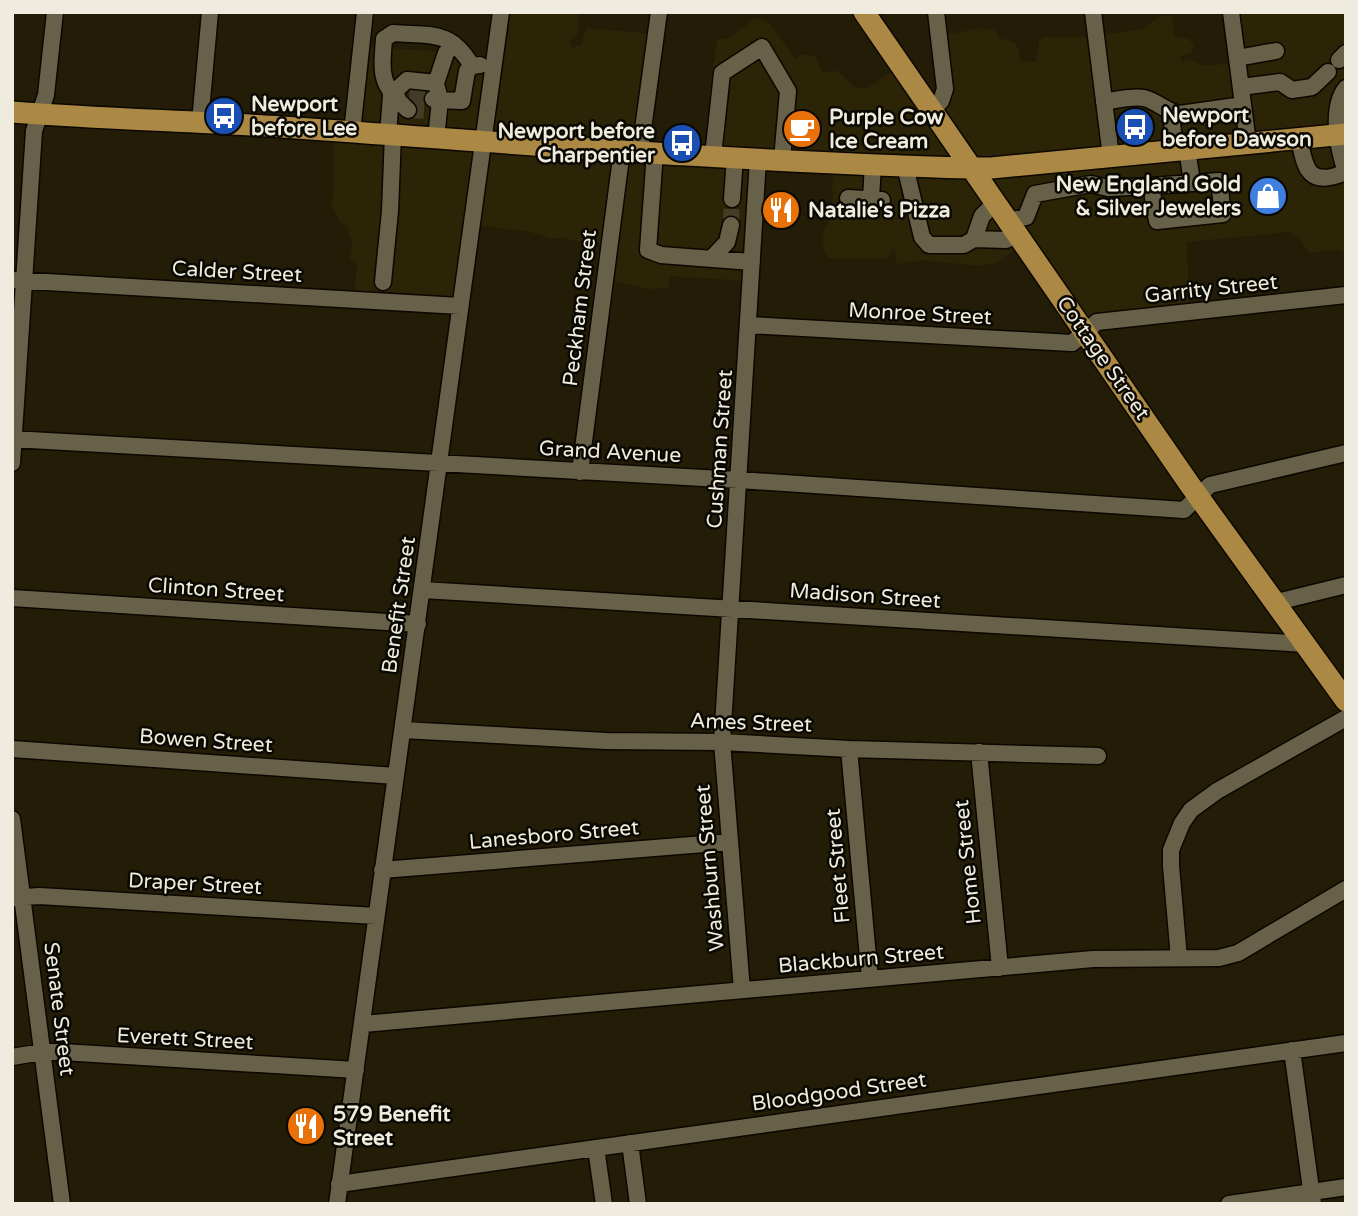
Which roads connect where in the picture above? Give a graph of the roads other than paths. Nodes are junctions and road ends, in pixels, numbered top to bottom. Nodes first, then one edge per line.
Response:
1 (55, 12) edge
2 (210, 12) edge
3 (365, 12) edge
4 (501, 12) edge
5 (659, 12) edge
6 (864, 12) edge
7 (936, 12) edge
8 (1093, 12) edge
9 (1231, 12) edge
10 (463, 50) junction
11 (1276, 51) dead end
12 (1237, 58) junction
13 (1338, 62) edge
14 (493, 67) junction
15 (436, 83) junction
16 (1241, 87) junction
17 (1346, 88) edge
18 (391, 95) junction
19 (462, 102) junction
20 (1104, 102) junction
21 (409, 104) tunnel mouth
22 (487, 105) junction
23 (1243, 105) junction
24 (435, 106) junction
25 (932, 110) junction
26 (12, 112) edge
27 (1171, 113) junction
28 (40, 114) junction
29 (200, 122) junction
30 (352, 132) junction
31 (1342, 134) edge
32 (390, 135) junction
33 (1299, 138) junction
34 (436, 139) junction
35 (482, 142) junction
36 (1248, 143) junction
37 (1181, 150) junction
38 (639, 151) junction
39 (713, 156) junction
40 (735, 157) junction
41 (1111, 157) junction
42 (758, 159) junction
43 (782, 160) junction
44 (1086, 160) junction
45 (873, 164) junction
46 (905, 166) junction
47 (971, 168) junction
48 (1346, 172) edge
49 (1192, 182) junction
50 (1091, 184) junction
51 (1151, 186) junction
52 (848, 198) dead end
53 (732, 199) tunnel mouth
54 (995, 203) junction
55 (731, 225) tunnel mouth
56 (1012, 228) junction
57 (974, 239) junction
58 (712, 259) junction
59 (752, 262) junction
60 (19, 280) edge
61 (383, 282) dead end
62 (1346, 295) edge
63 (460, 306) junction
64 (749, 325) junction
65 (1085, 332) junction
66 (13, 439) edge
67 (1346, 453) edge
68 (12, 463) edge
69 (439, 463) junction
70 (580, 472) junction
71 (739, 480) junction
72 (1199, 496) junction
73 (1346, 585) edge
74 (423, 590) junction
75 (12, 598) edge
76 (1277, 602) junction
77 (731, 609) junction
78 (418, 624) junction
79 (1306, 644) junction
80 (1346, 701) edge
81 (1346, 718) edge
82 (403, 730) junction
83 (722, 742) junction
84 (12, 749) edge
85 (849, 749) junction
86 (979, 752) junction
87 (1098, 756) dead end
88 (396, 776) junction
89 (12, 819) edge
90 (729, 842) junction
91 (382, 870) junction
92 (1346, 889) edge
93 (17, 897) edge
94 (376, 916) junction
95 (1179, 958) junction
96 (1000, 968) junction
97 (870, 979) junction
98 (742, 990) junction
99 (363, 1024) junction
100 (1346, 1043) edge
101 (1292, 1051) junction
102 (42, 1052) junction
103 (12, 1057) edge
104 (356, 1070) junction
105 (630, 1143) junction
106 (596, 1148) junction
107 (339, 1184) junction
108 (1346, 1187) edge
109 (1312, 1198) edge
110 (62, 1204) edge
111 (337, 1204) edge
112 (604, 1204) edge
113 (638, 1204) edge
114 (1229, 1204) edge

1 - 28 street
2 - 29 street
3 - 30 street
4 - 14 street, Benefit Street
5 - 38 street
6 - 25 main road, Cottage Street
7 - 25 street
8 - 20 street
9 - 12 street
10 - 14 street
10 - 15 street
10 - 18 street
10 - 19 street
11 - 12 street
12 - 16 street
13 - 16 street
14 - 22 street, Benefit Street
15 - 18 street
15 - 24 street
16 - 23 street
17 - 31 street
18 - 21 street
18 - 32 street
19 - 22 street
19 - 24 street
20 - 27 street
20 - 41 street
22 - 35 street, Benefit Street
23 - 27 street
23 - 36 street
24 - 34 street
25 - 47 main road, Cottage Street
26 - 28 main road
27 - 37 street
28 - 29 main road
28 - 60 street
29 - 30 main road
30 - 32 main road
31 - 33 main road
31 - 48 street
32 - 34 main road
32 - 61 street
33 - 36 main road
33 - 48 street
34 - 35 main road
35 - 38 main road
35 - 63 street, Benefit Street
36 - 37 main road
37 - 41 main road
37 - 49 street
38 - 39 main road
38 - 58 street
38 - 70 street, Peckham Street
39 - 40 main road
39 - 43 street
40 - 42 main road
40 - 53 street
41 - 44 main road
42 - 43 main road
42 - 59 street, Cushman Street
43 - 45 main road
44 - 47 main road
44 - 50 street
45 - 46 main road
45 - 52 street
46 - 47 main road
46 - 57 street
47 - 54 main road, Cottage Street
49 - 51 street
49 - 51 street
50 - 51 street
50 - 56 street
54 - 56 main road, Cottage Street
54 - 57 street
55 - 58 street
56 - 57 street
56 - 65 main road, Cottage Street
58 - 59 street
59 - 64 street, Cushman Street
60 - 63 street, Calder Street
60 - 66 street
62 - 65 street, Garrity Street
63 - 69 street, Benefit Street
64 - 65 street, Monroe Street
64 - 71 street, Cushman Street
65 - 72 main road, Cottage Street
66 - 68 street
66 - 69 street, Grand Avenue
67 - 72 street, Grand Avenue
69 - 70 street, Grand Avenue
69 - 74 street, Benefit Street
70 - 71 street, Grand Avenue
71 - 72 street, Grand Avenue
71 - 77 street, Cushman Street
72 - 76 main road, Cottage Street
73 - 76 street
74 - 77 street, Madison Street
74 - 78 street, Benefit Street
75 - 78 street, Clinton Street
76 - 79 main road, Cottage Street
77 - 79 street, Madison Street
77 - 83 street, Cushman Street
78 - 82 street, Benefit Street
79 - 80 main road, Cottage Street
81 - 95 street
82 - 83 street, Ames Street
82 - 88 street, Benefit Street
83 - 85 street, Ames Street
83 - 90 street, Washburn Street
84 - 88 street, Bowen Street
85 - 86 street, Ames Street
85 - 97 street, Fleet Street
86 - 87 street, Ames Street
86 - 96 street, Home Street
88 - 91 street, Benefit Street
89 - 93 street, Senate Street
90 - 91 street, Lanesboro Street
90 - 98 street, Washburn Street
91 - 94 street, Benefit Street
92 - 95 street, Blackburn Street
93 - 94 street, Draper Street
93 - 102 street, Senate Street
94 - 99 street, Benefit Street
95 - 96 street, Blackburn Street
96 - 97 street, Blackburn Street
97 - 98 street, Blackburn Street
98 - 99 street, Blackburn Street
99 - 104 street, Benefit Street
100 - 101 street, Bloodgood Street
101 - 105 street, Bloodgood Street
101 - 109 street
102 - 103 street, Everett Street
102 - 104 street, Everett Street
102 - 110 street, Senate Street
104 - 107 street, Benefit Street
105 - 106 street, Bloodgood Street
105 - 113 street
106 - 107 street, Bloodgood Street
106 - 112 street
107 - 111 street, Benefit Street
108 - 109 street
109 - 114 street

